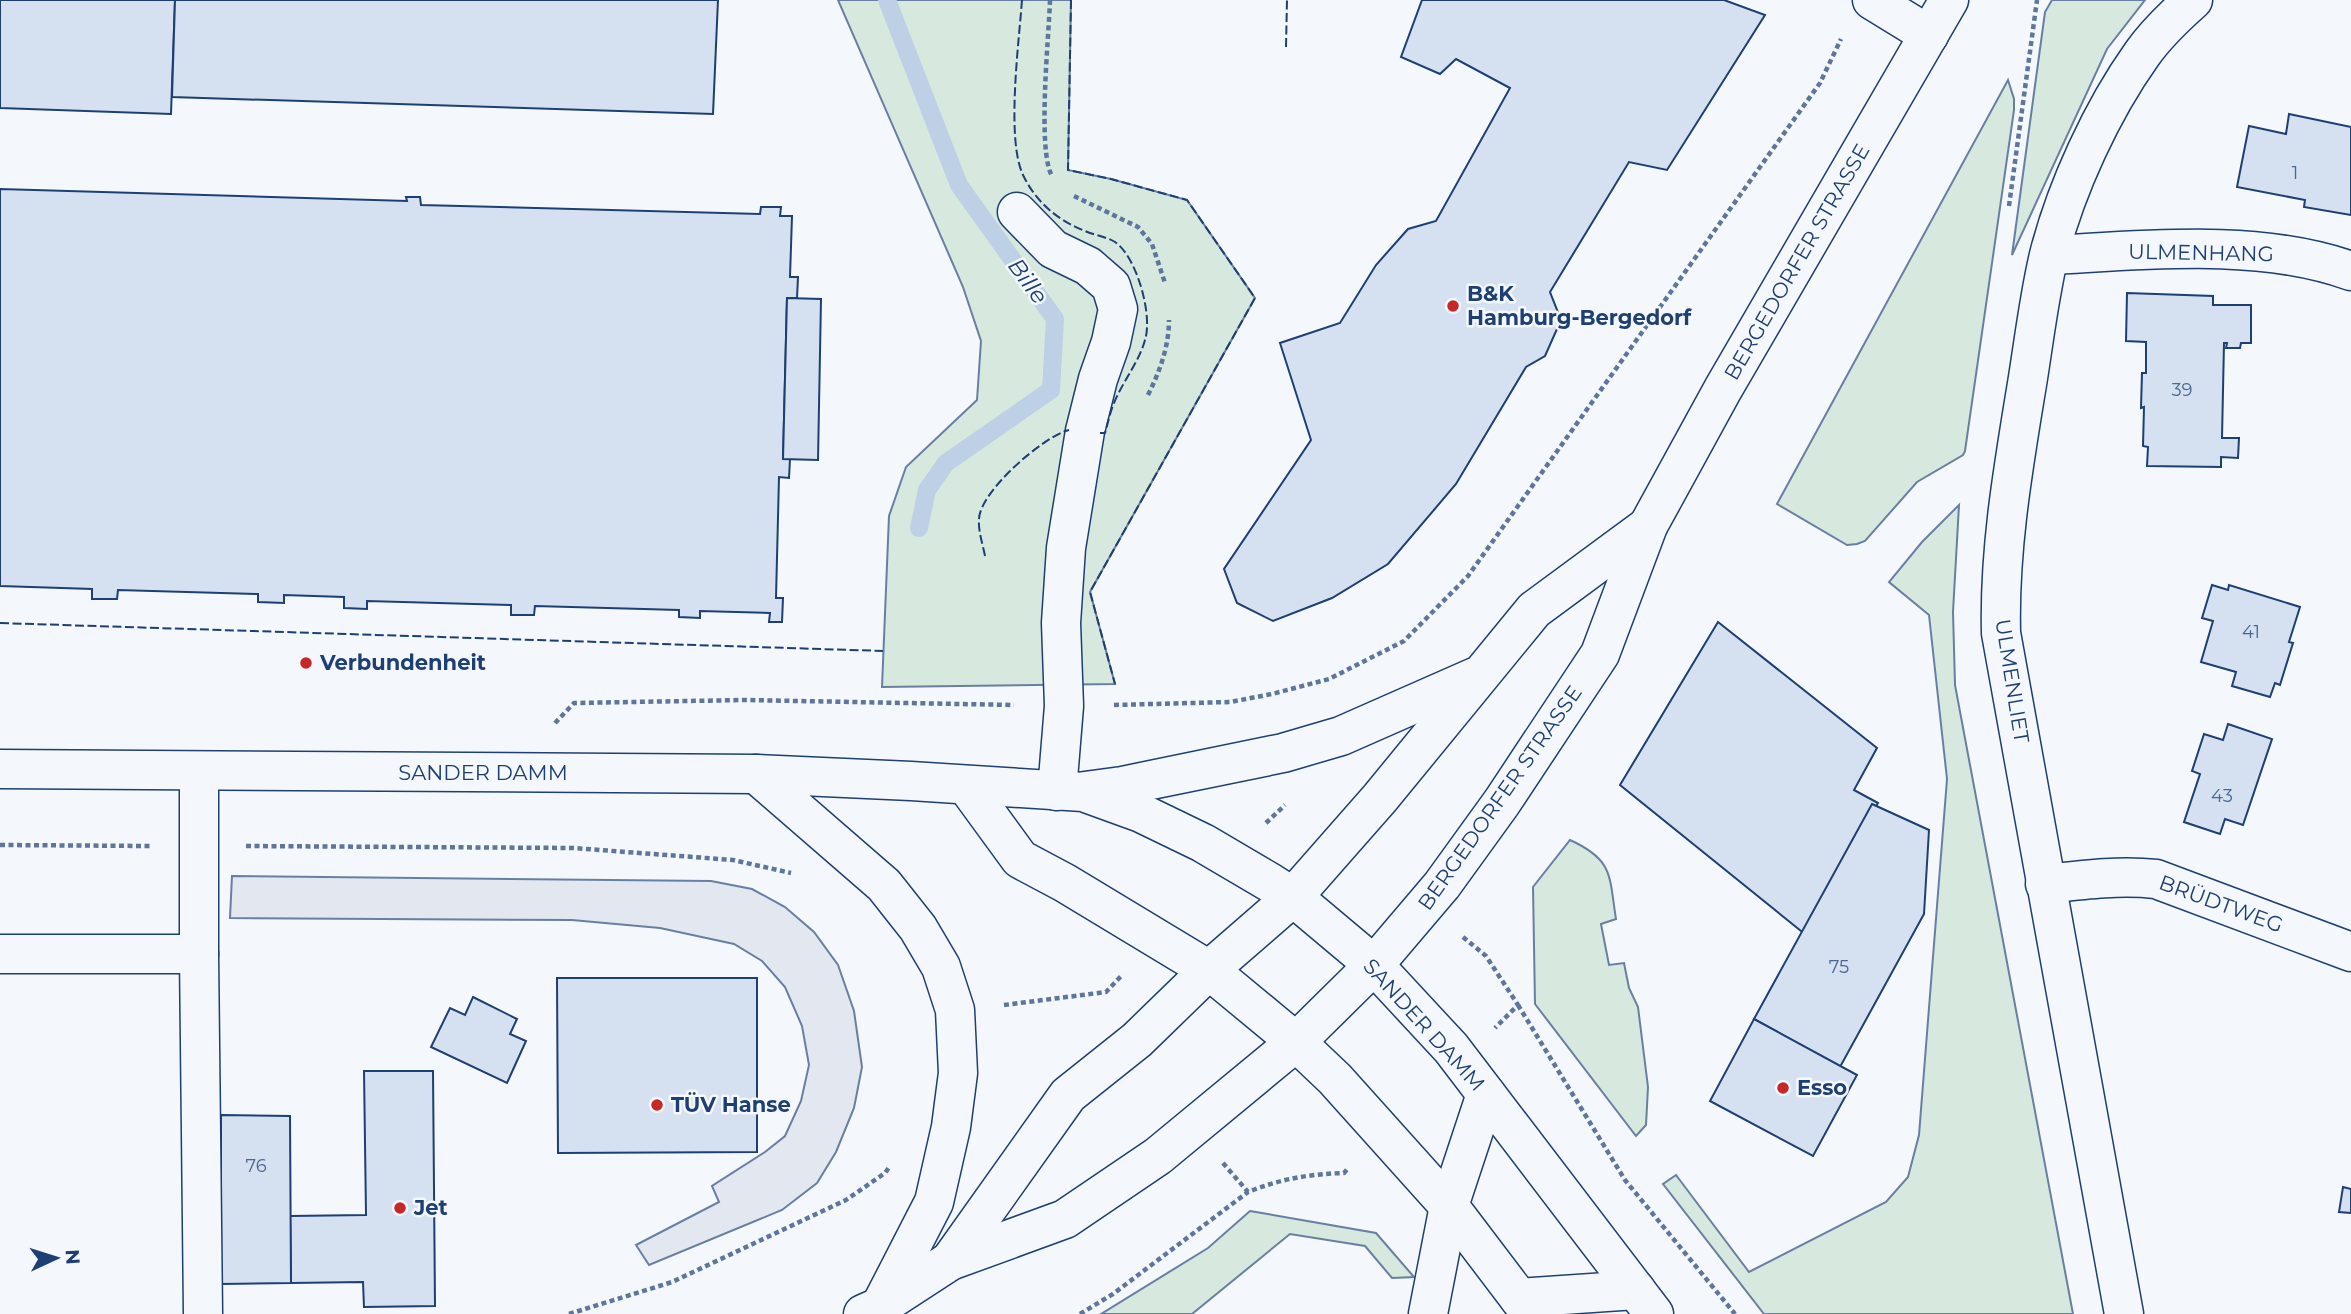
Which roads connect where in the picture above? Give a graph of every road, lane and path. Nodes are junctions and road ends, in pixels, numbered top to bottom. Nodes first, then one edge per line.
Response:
1 (1050, 0) edge
2 (1872, 0) edge
3 (1949, 0) edge
4 (2193, 0) edge
5 (1929, 34) junction
6 (1843, 36) dead end
7 (1055, 181) dead end
8 (1070, 193) dead end
9 (1017, 212) dead end
10 (2050, 255) junction
11 (2351, 271) edge
12 (1166, 289) dead end
13 (1169, 314) dead end
14 (1157, 376) dead end
15 (1647, 526) junction
16 (1486, 671) junction
17 (574, 703) dead end
18 (1064, 706) junction
19 (0, 769) edge
20 (199, 771) junction
21 (756, 775) junction
22 (966, 785) junction
23 (1070, 791) junction
24 (0, 845) edge
25 (199, 846) junction
26 (798, 876) dead end
27 (2045, 884) junction
28 (1293, 897) junction
29 (2351, 951) edge
30 (0, 954) edge
31 (199, 954) junction
32 (1374, 965) junction
33 (1209, 971) junction
34 (1106, 992) dead end
35 (1518, 1004) dead end
36 (955, 1010) junction
37 (1296, 1042) junction
38 (1486, 1094) junction
39 (1193, 1126) junction
40 (1381, 1132) junction
41 (897, 1157) dead end
42 (1248, 1192) junction
43 (1449, 1206) junction
44 (950, 1261) junction
45 (1645, 1302) edge
46 (1525, 1306) edge
47 (872, 1310) edge
48 (203, 1314) edge
49 (569, 1314) edge
50 (1080, 1314) edge
51 (1428, 1314) edge
52 (1735, 1314) edge
53 (2124, 1314) edge

1 - 7 path
2 - 5 main road
3 - 5 main road, BERGEDORFER STRASSE
4 - 10 main road, ULMENLIET
5 - 15 main road, BERGEDORFER STRASSE
6 - 18 path
8 - 12 path
9 - 18 main road
10 - 11 main road, ULMENHANG
10 - 27 main road, ULMENLIET
13 - 14 path
15 - 16 main road, BERGEDORFER STRASSE
15 - 32 main road, BERGEDORFER STRASSE
16 - 23 main road
16 - 28 main road, BERGEDORFER STRASSE
17 - 18 path
18 - 23 main road
19 - 20 main road, SANDER DAMM
20 - 21 main road, SANDER DAMM
20 - 25 main road
21 - 22 main road, SANDER DAMM
21 - 36 main road
22 - 23 main road, SANDER DAMM
22 - 33 main road
23 - 28 main road, SANDER DAMM
24 - 25 path
25 - 26 path
25 - 31 main road
27 - 29 main road, BRÜDTWEG
27 - 53 main road, ULMENLIET
28 - 32 main road, SANDER DAMM
28 - 33 main road, BERGEDORFER STRASSE
30 - 31 main road
31 - 48 main road
32 - 37 main road, BERGEDORFER STRASSE
32 - 38 main road, SANDER DAMM
33 - 37 main road
33 - 44 main road, BERGEDORFER STRASSE
34 - 36 path
35 - 52 path
36 - 47 main road
37 - 39 main road, BERGEDORFER STRASSE
37 - 40 main road
38 - 43 main road
38 - 45 main road, SANDER DAMM
39 - 42 path
39 - 44 main road, BERGEDORFER STRASSE
40 - 42 path
40 - 43 main road
41 - 49 path
42 - 50 path
43 - 46 main road
43 - 51 main road
44 - 47 main road, BERGEDORFER STRASSE
45 - 46 main road

